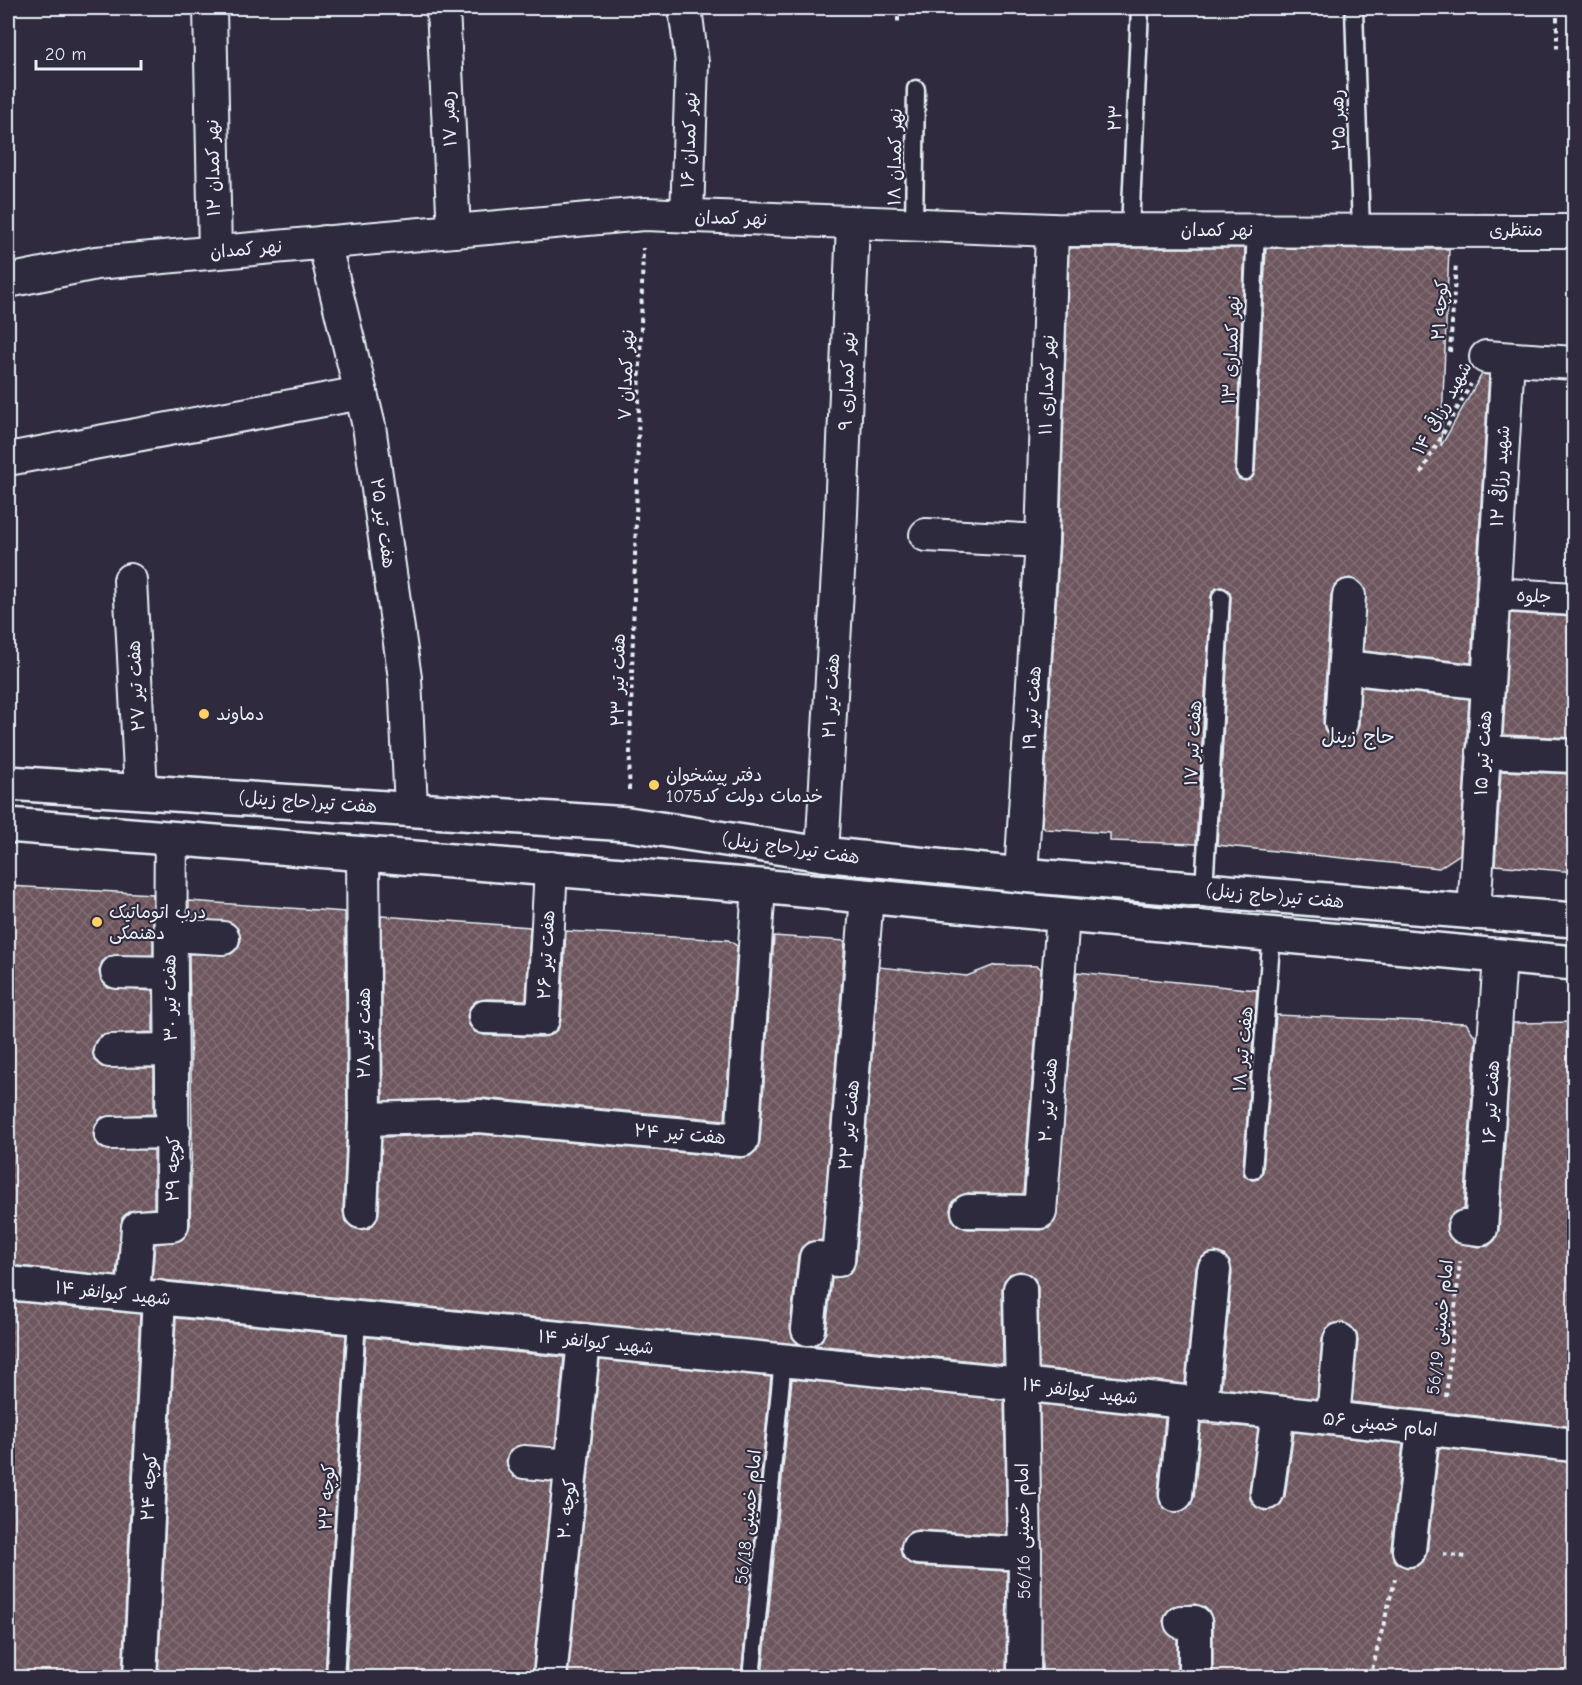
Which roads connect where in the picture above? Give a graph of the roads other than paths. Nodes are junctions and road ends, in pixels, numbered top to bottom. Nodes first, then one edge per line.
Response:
1 (210, 8) edge
2 (443, 8) edge
3 (685, 8) edge
4 (1140, 8) edge
5 (1354, 8) edge
6 (916, 89) dead end
7 (687, 216) junction
8 (853, 224) junction
9 (914, 226) junction
10 (1052, 230) junction
11 (1130, 230) junction
12 (1256, 230) junction
13 (454, 231) junction
14 (1361, 231) junction
15 (1458, 231) joint
16 (1575, 231) edge
17 (324, 242) junction
18 (214, 252) junction
19 (8, 281) edge
20 (1575, 363) edge
21 (361, 393) junction
22 (8, 459) edge
23 (1245, 471) dead end
24 (926, 535) dead end
25 (840, 537) joint
26 (1042, 541) junction
27 (130, 580) dead end
28 (1492, 594) junction
29 (1349, 596) dead end
30 (1221, 597) dead end
31 (1575, 599) edge
32 (1345, 667) junction
33 (1487, 683) junction
34 (1341, 723) dead end
35 (1483, 752) junction
36 (1575, 756) edge
37 (8, 783) edge
38 (141, 791) junction
39 (411, 808) junction
40 (8, 825) edge
41 (171, 840) junction
42 (822, 854) junction
43 (363, 855) junction
44 (550, 868) junction
45 (1021, 874) junction
46 (759, 886) junction
47 (1204, 890) junction
48 (867, 896) junction
49 (1474, 913) junction
50 (1063, 916) junction
51 (1575, 920) edge
52 (1272, 933) junction
53 (170, 935) junction
54 (223, 938) dead end
55 (1500, 957) junction
56 (1575, 963) edge
57 (117, 972) dead end
58 (169, 973) junction
59 (485, 1017) dead end
60 (171, 1050) junction
61 (110, 1051) dead end
62 (173, 1084) joint
63 (365, 1119) junction
64 (174, 1132) junction
65 (111, 1133) dead end
66 (1253, 1170) dead end
67 (968, 1211) dead end
68 (361, 1212) dead end
69 (1464, 1227) road end
70 (1214, 1270) dead end
71 (8, 1283) edge
72 (1020, 1289) dead end
73 (146, 1296) junction
74 (357, 1319) junction
75 (808, 1329) dead end
76 (584, 1340) junction
77 (1341, 1340) dead end
78 (783, 1360) junction
79 (1021, 1384) junction
80 (1193, 1404) junction
81 (1278, 1413) junction
82 (1333, 1418) junction
83 (1433, 1430) junction
84 (1575, 1445) edge
85 (524, 1462) dead end
86 (571, 1466) junction
87 (1267, 1493) dead end
88 (1176, 1495) dead end
89 (918, 1548) dead end
90 (1409, 1550) road end
91 (1025, 1554) junction
92 (1181, 1622) dead end
93 (140, 1677) edge
94 (335, 1677) edge
95 (550, 1677) edge
96 (751, 1677) edge
97 (1024, 1677) edge
98 (1195, 1677) edge

1 - 18 street, نهر کمدان ۱۲
2 - 13 street, رهبر ۱۷
3 - 7 street, نهر کمدان ۱۶
4 - 11 lane, ۲۳
5 - 14 lane, رهبر ۲۵
6 - 9 lane, نهر کمدان ۱۸
7 - 8 street, نهر کمدان
7 - 13 street, نهر کمدان
8 - 9 street, نهر کمدان
8 - 25 street, نهر کمداری ۹
9 - 10 street, نهر کمدان
10 - 11 street, نهر کمدان
10 - 26 street, نهر کمداری ۱۱
11 - 12 street, نهر کمدان
12 - 14 street, نهر کمدان
12 - 23 lane, نهر کمداری ۱۳
13 - 17 street, نهر کمدان
14 - 15 street, نهر کمدان
15 - 16 street, منتظری
17 - 18 street, نهر کمدان
17 - 21 street, هفت تیر ۲۵
18 - 19 street, نهر کمدان
20 - 28 street, شهید رزاقی ۱۲
21 - 22 street
21 - 39 street, هفت تیر ۲۵
24 - 26 street
25 - 42 street, هفت تیر ۲۱
26 - 45 street, هفت تیر ۱۹
27 - 38 street, هفت تیر ۲۷
28 - 31 street, جلوه
28 - 33 street, هفت تیر ۱۵
29 - 32 street
30 - 47 lane, هفت تیر ۱۷
32 - 33 street
32 - 34 street
33 - 35 street, هفت تیر ۱۵
35 - 36 street
35 - 49 street, هفت تیر ۱۵
37 - 38 main road, هفت تیر(حاج زینل)
38 - 39 main road, هفت تیر(حاج زینل)
39 - 42 main road, هفت تیر(حاج زینل)
40 - 41 main road, هفت تیر(حاج زینل)
41 - 43 main road, هفت تیر(حاج زینل)
41 - 53 street, هفت تیر ۳۰
42 - 45 main road, هفت تیر(حاج زینل)
43 - 44 main road, هفت تیر(حاج زینل)
43 - 63 street, هفت تیر ۲۸
44 - 46 main road, هفت تیر(حاج زینل)
44 - 59 street, هفت تیر ۲۶
45 - 47 main road, هفت تیر(حاج زینل)
46 - 48 main road, هفت تیر(حاج زینل)
46 - 63 street, هفت تیر ۲۴
47 - 49 main road, هفت تیر(حاج زینل)
48 - 50 main road, هفت تیر(حاج زینل)
48 - 75 street, هفت تیر ۲۲
49 - 51 main road, هفت تیر(حاج زینل)
50 - 52 main road, هفت تیر(حاج زینل)
50 - 67 street, هفت تیر ۲۰
52 - 55 main road, هفت تیر(حاج زینل)
52 - 66 lane, هفت تیر ۱۸
53 - 54 street
53 - 58 street, هفت تیر ۳۰
55 - 56 main road, هفت تیر(حاج زینل)
55 - 69 street, هفت تیر ۱۶
57 - 58 street
58 - 60 street, هفت تیر ۳۰
60 - 61 street
60 - 62 street, هفت تیر ۳۰
62 - 64 street, کوچه ۲۹
63 - 68 street, هفت تیر ۲۸
64 - 65 street
64 - 73 street, کوچه ۲۹
70 - 80 street
71 - 73 street, شهید کیوانفر ۱۴
72 - 79 street, امام خمینی 56/16
73 - 74 street, شهید کیوانفر ۱۴
73 - 93 street, کوچه ۲۴
74 - 76 street, شهید کیوانفر ۱۴
74 - 94 lane, کوچه ۲۲
76 - 78 street, شهید کیوانفر ۱۴
76 - 86 street, کوچه ۲۰
77 - 82 street
78 - 79 street, شهید کیوانفر ۱۴
78 - 96 lane, امام خمینی 56/18
79 - 80 street, شهید کیوانفر ۱۴
79 - 91 street, امام خمینی 56/16
80 - 81 street, امام خمینی ۵۶
80 - 88 street
81 - 82 street, امام خمینی ۵۶
81 - 87 street
82 - 83 street, امام خمینی ۵۶
83 - 84 street, امام خمینی ۵۶
83 - 90 street
85 - 86 street
86 - 95 street, کوچه ۲۰
89 - 91 street
91 - 97 street, امام خمینی 56/16
92 - 98 street

